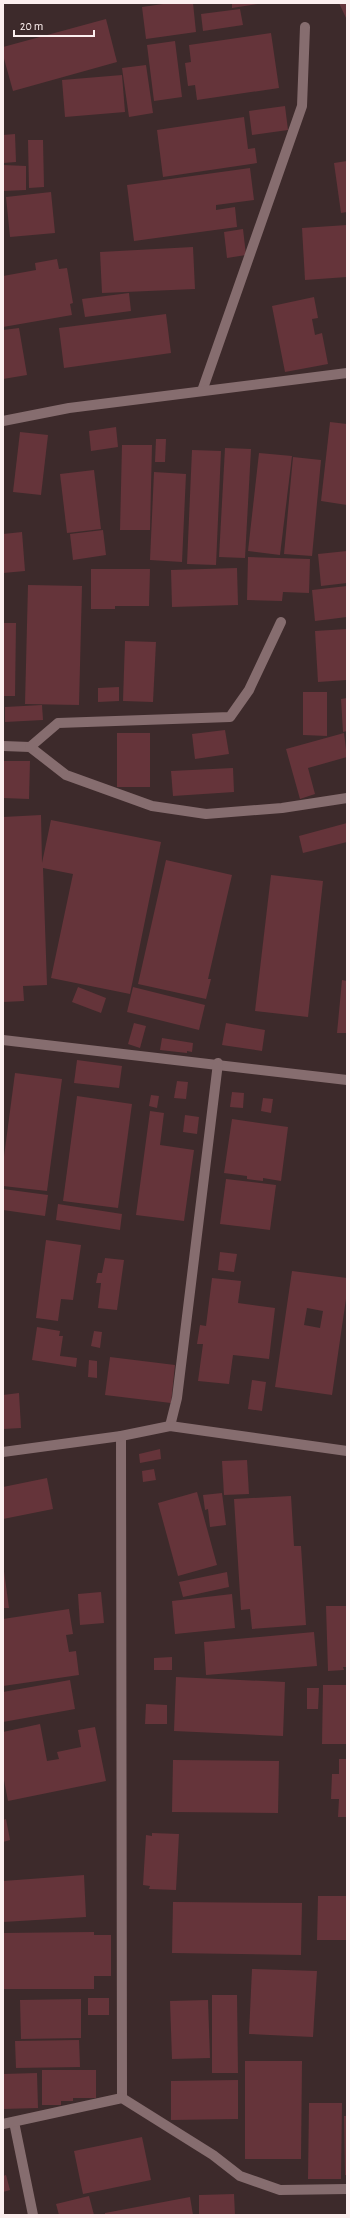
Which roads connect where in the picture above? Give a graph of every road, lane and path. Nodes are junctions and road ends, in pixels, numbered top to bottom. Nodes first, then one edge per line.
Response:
1 (305, 27) dead end
2 (347, 372) edge
3 (202, 391) junction
4 (3, 421) edge
5 (281, 622) dead end
6 (3, 746) edge
7 (30, 747) junction
8 (347, 798) edge
9 (3, 1040) edge
10 (218, 1063) junction
11 (347, 1080) edge
12 (170, 1426) junction
13 (121, 1436) junction
14 (347, 1451) edge
15 (3, 1452) edge
16 (122, 2098) junction
17 (14, 2122) junction
18 (3, 2124) edge
19 (347, 2189) edge
20 (33, 2215) edge

1 - 3 street
2 - 3 street
3 - 4 street
5 - 7 street
6 - 7 street
7 - 8 street
9 - 10 street
10 - 11 street
10 - 12 street
12 - 13 street
12 - 14 street
13 - 15 street
13 - 16 street
16 - 17 street
16 - 19 street
17 - 18 street
17 - 20 street

